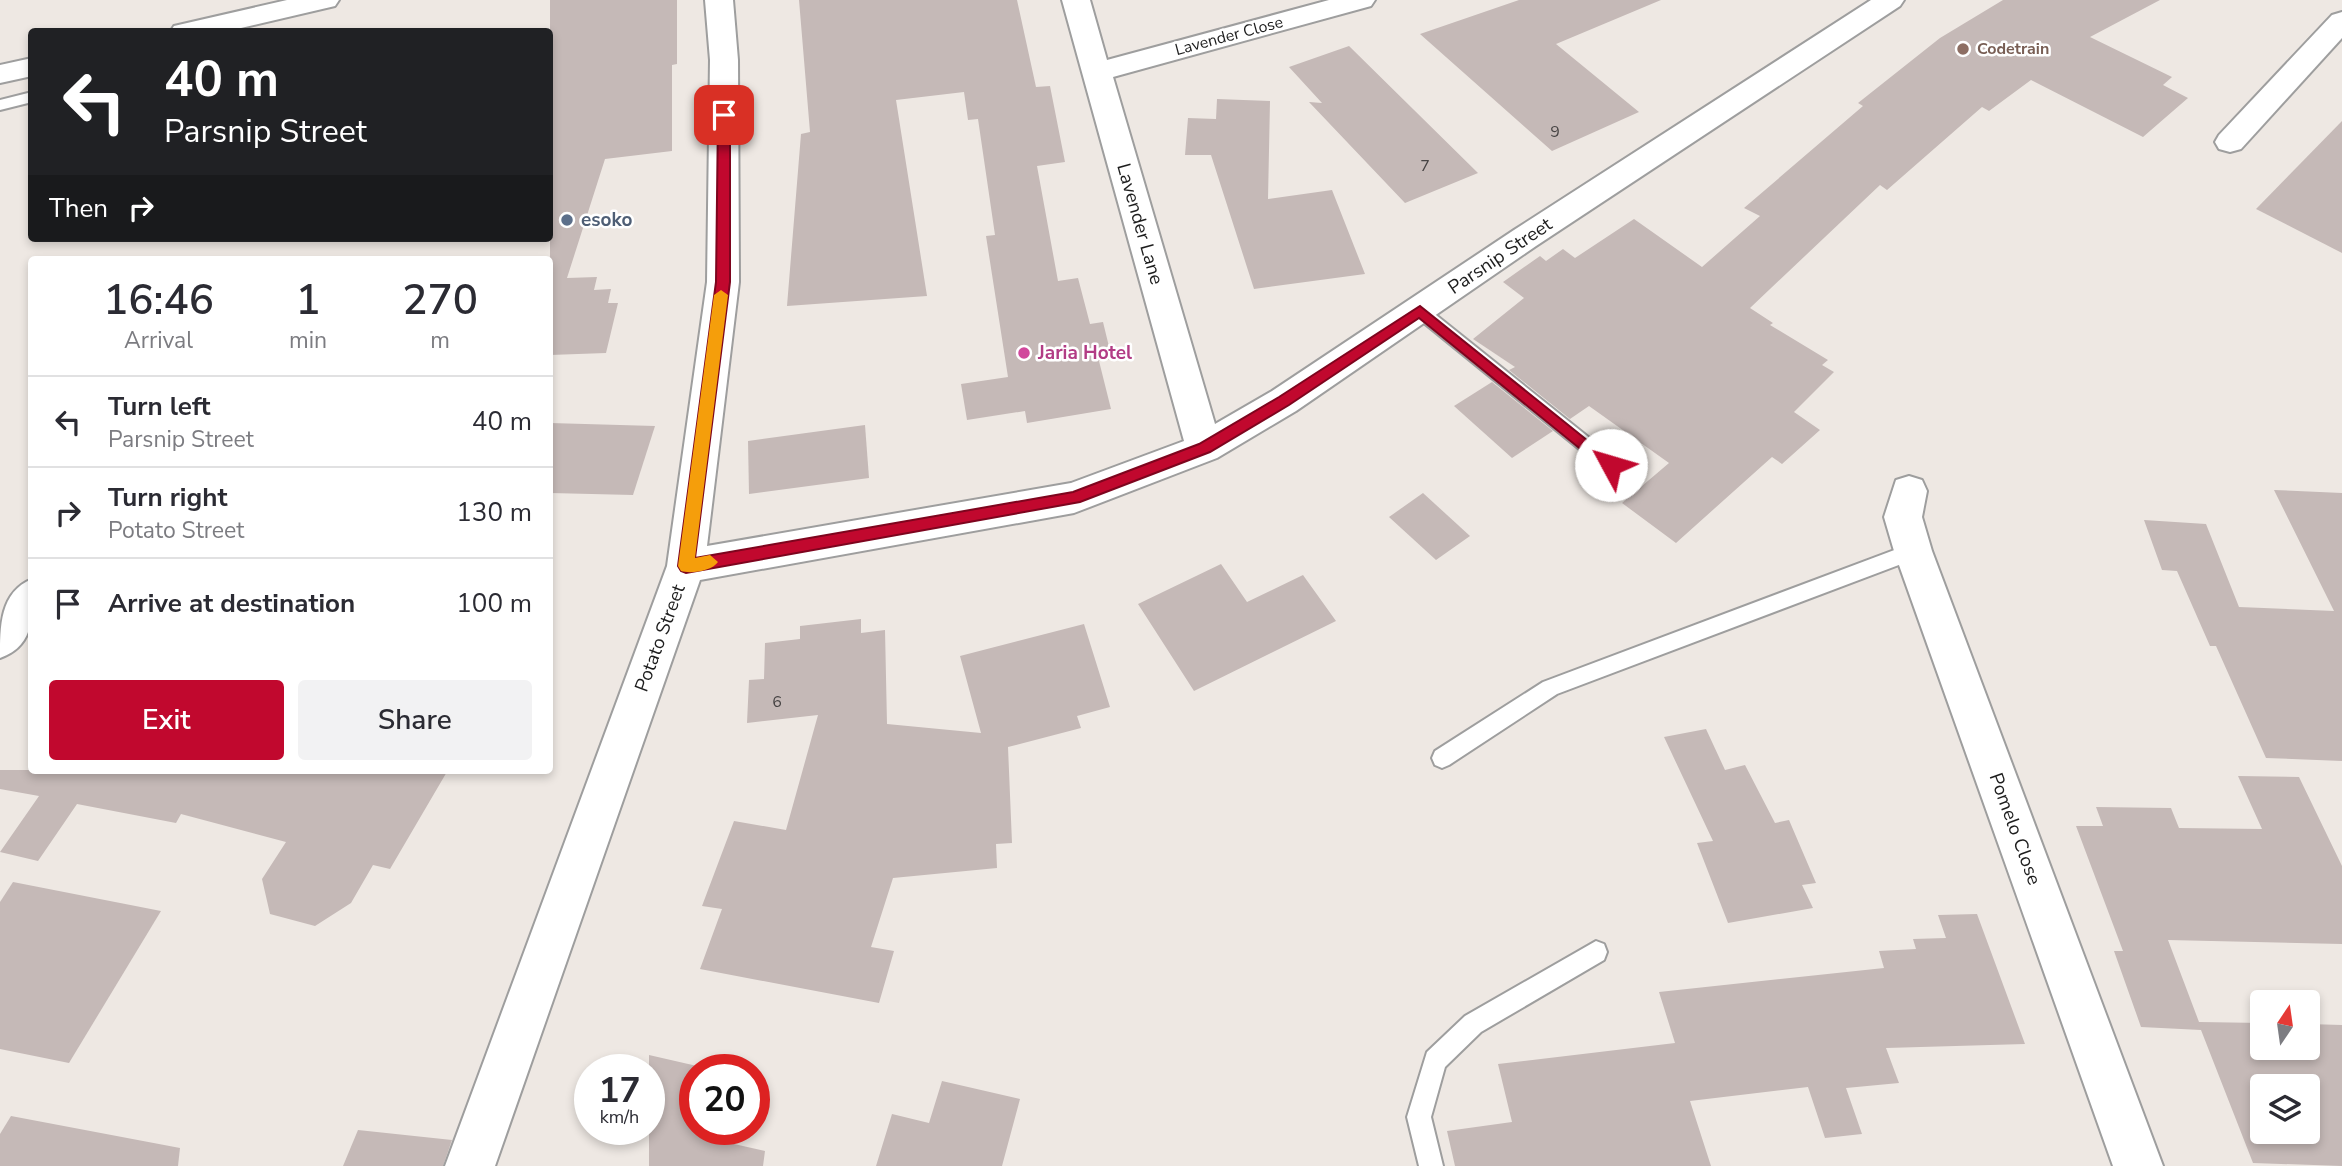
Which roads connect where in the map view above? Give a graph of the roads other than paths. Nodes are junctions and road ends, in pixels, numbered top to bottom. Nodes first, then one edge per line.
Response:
1 (325, 0) edge
2 (719, 0) edge
3 (1076, 0) edge
4 (1361, 0) edge
5 (1890, 0) edge
6 (2342, 21) edge
7 (202, 28) edge
8 (28, 68) edge
9 (1097, 72) junction
10 (0, 74) edge
11 (28, 98) edge
12 (0, 105) edge
13 (2230, 142) dead end
14 (1420, 311) junction
15 (1204, 448) junction
16 (1611, 465) dead end
17 (1909, 491) dead end
18 (1913, 551) junction
19 (686, 566) junction
20 (28, 601) edge
21 (0, 641) edge
22 (1442, 758) dead end
23 (1596, 952) dead end
24 (470, 1166) edge
25 (1431, 1166) edge
26 (2138, 1166) edge

1 - 7 street
2 - 19 street, Potato Street
3 - 9 street, Lavender Lane
4 - 9 street, Lavender Close
5 - 14 street, Parsnip Street
6 - 13 street
8 - 10 street
9 - 15 street, Lavender Lane
11 - 12 lane
14 - 15 street, Parsnip Street
14 - 16 lane
15 - 19 street, Parsnip Street
17 - 18 street, Pomelo Close
18 - 22 lane
18 - 26 street, Pomelo Close
19 - 24 street, Potato Street
20 - 21 street
23 - 25 lane

